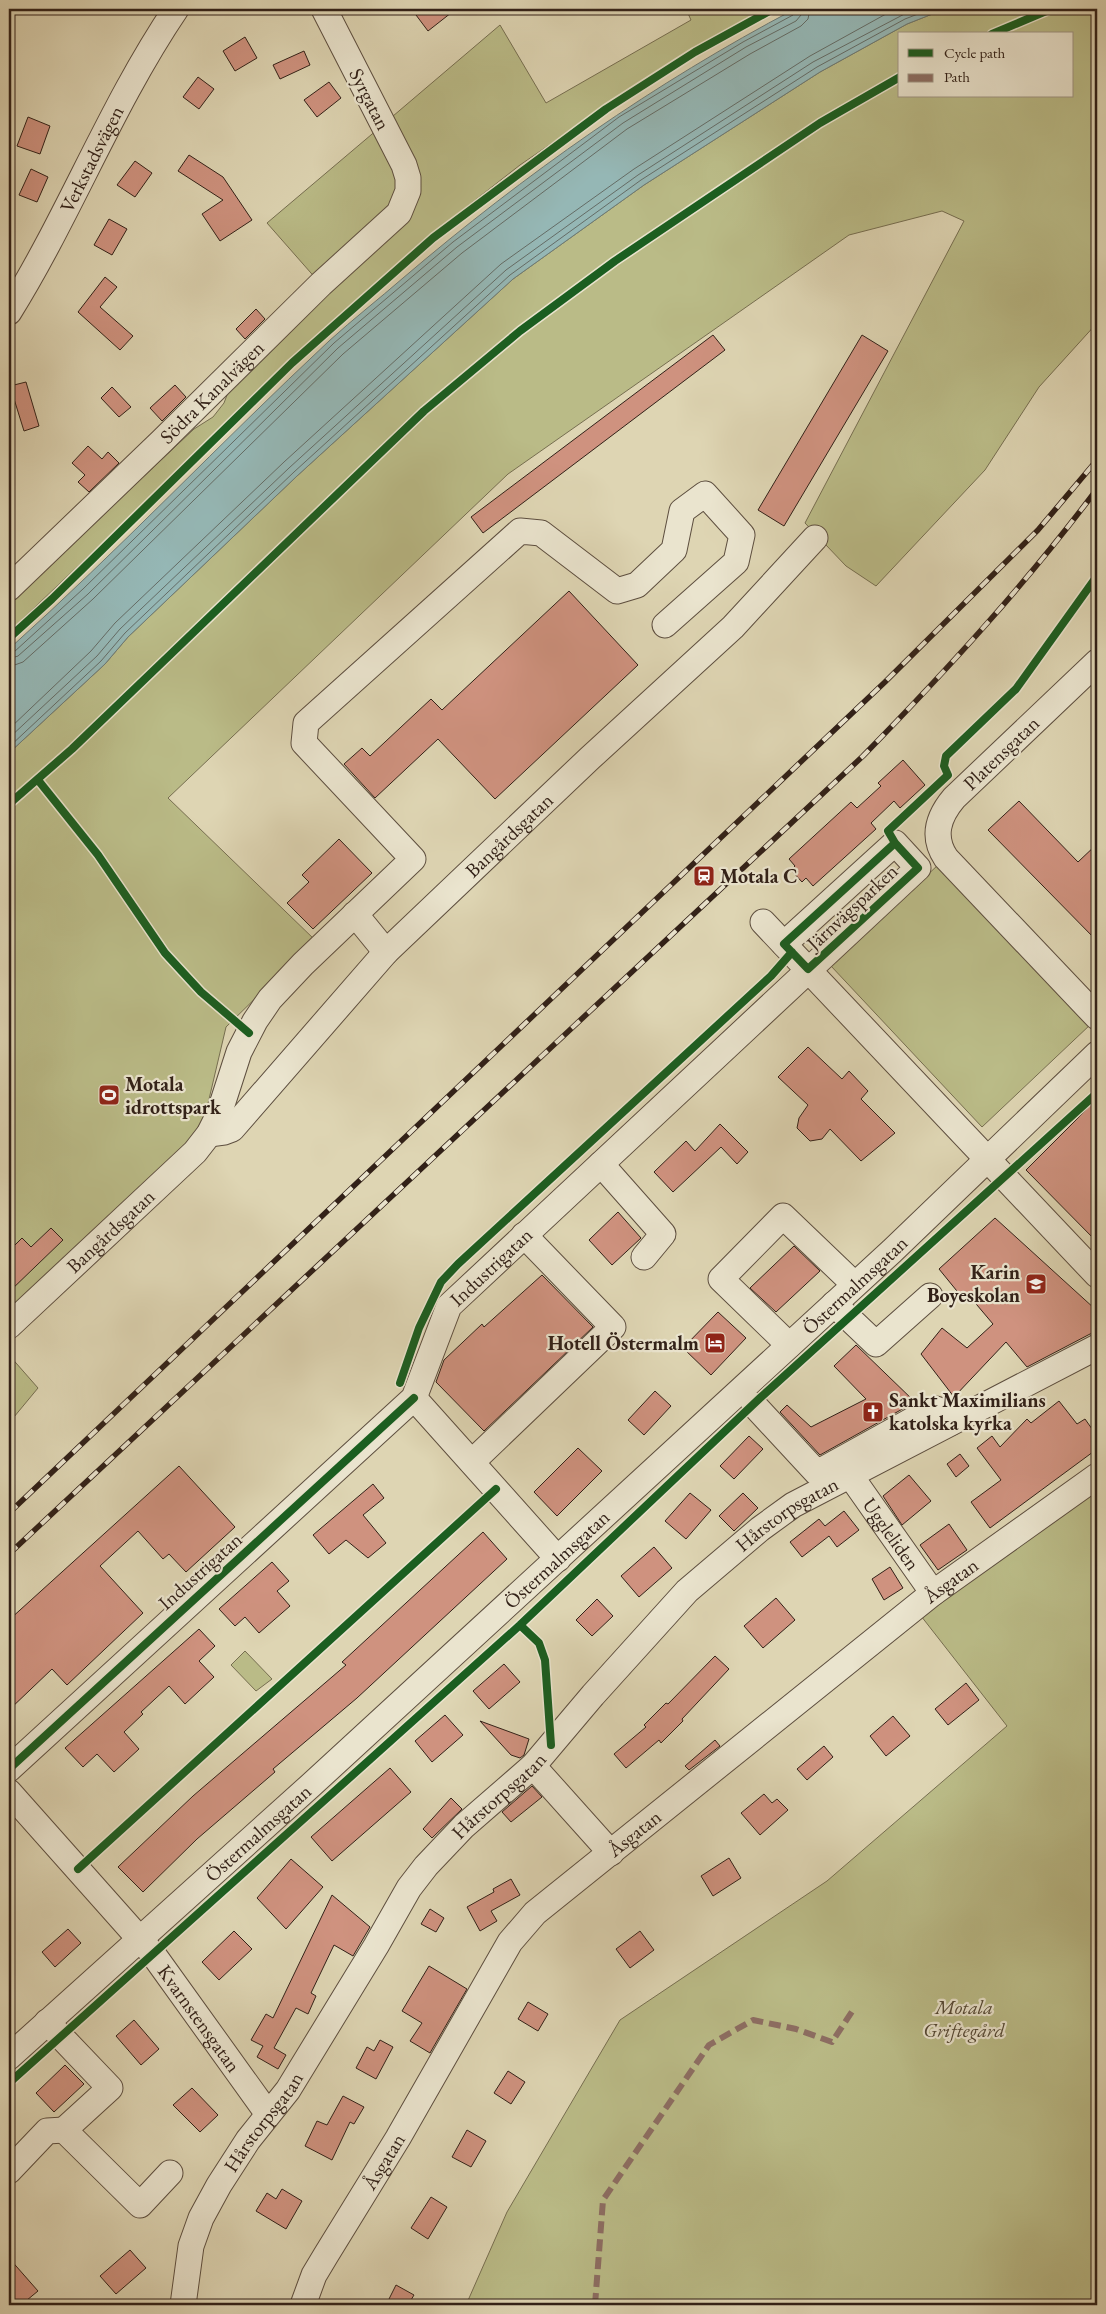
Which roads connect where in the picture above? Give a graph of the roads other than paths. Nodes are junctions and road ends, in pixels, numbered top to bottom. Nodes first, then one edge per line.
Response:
1 (176, 9) edge
2 (324, 9) edge
3 (408, 190) joint
4 (9, 312) edge
5 (814, 538) dead end
6 (9, 588) edge
7 (665, 625) dead end
8 (1097, 662) edge
9 (355, 914) junction
10 (763, 922) dead end
11 (784, 944) junction
12 (386, 952) junction
13 (808, 969) junction
14 (1097, 1017) edge
15 (1097, 1054) edge
16 (209, 1134) junction
17 (987, 1160) junction
18 (601, 1164) junction
19 (524, 1235) junction
20 (644, 1257) dead end
21 (1097, 1274) edge
22 (854, 1284) junction
23 (930, 1296) dead end
24 (834, 1304) junction
25 (9, 1326) edge
26 (789, 1345) junction
27 (1097, 1347) edge
28 (414, 1398) junction
29 (754, 1404) dead end
30 (950, 1423) junction
31 (472, 1462) junction
32 (850, 1474) junction
33 (1097, 1476) edge
34 (558, 1559) junction
35 (933, 1593) junction
36 (533, 1766) junction
37 (9, 1769) edge
38 (9, 1792) edge
39 (611, 1852) junction
40 (140, 1940) junction
41 (47, 2022) junction
42 (9, 2057) edge
43 (268, 2114) junction
44 (64, 2130) junction
45 (9, 2171) edge
46 (170, 2173) dead end
47 (184, 2305) edge
48 (303, 2305) edge

1 - 4 street, Verkstadsvägen
2 - 3 street, Syrgatan
3 - 6 street, Södra Kanalvägen
5 - 12 street, Bangårdsgatan
7 - 9 street, Bangårdsgatan
8 - 14 street, Platensgatan
9 - 12 street
9 - 16 street, Bangårdsgatan
10 - 11 street, Järnvägsparken
11 - 13 street, Järnvägsparken
11 - 13 street, Järnvägsparken
12 - 16 street, Bangårdsgatan
13 - 17 street, Järnvägsparken
13 - 18 street, Industrigatan
15 - 17 street, Östermalmsgatan
16 - 25 street, Bangårdsgatan
17 - 21 street, Järnvägsparken
17 - 22 street, Östermalmsgatan
18 - 19 street, Industrigatan
18 - 20 street
19 - 28 street, Industrigatan
19 - 31 street
22 - 24 street, Östermalmsgatan
22 - 26 street
23 - 24 street
24 - 26 street, Östermalmsgatan
26 - 34 street, Östermalmsgatan
27 - 30 street, Hårstorpsgatan
28 - 31 street
28 - 37 street, Industrigatan
29 - 30 street
30 - 32 street, Hårstorpsgatan
31 - 34 street
32 - 35 street, Uggleliden
32 - 36 street, Hårstorpsgatan
33 - 35 street, Åsgatan
34 - 40 street, Östermalmsgatan
35 - 39 street, Åsgatan
36 - 39 street
36 - 43 street, Hårstorpsgatan
38 - 40 street, Kvarnstensgatan
39 - 48 street, Åsgatan
40 - 41 street, Östermalmsgatan
40 - 43 street, Kvarnstensgatan
41 - 42 street, Östermalmsgatan
41 - 44 street
43 - 47 street, Hårstorpsgatan
44 - 45 street
44 - 46 street

